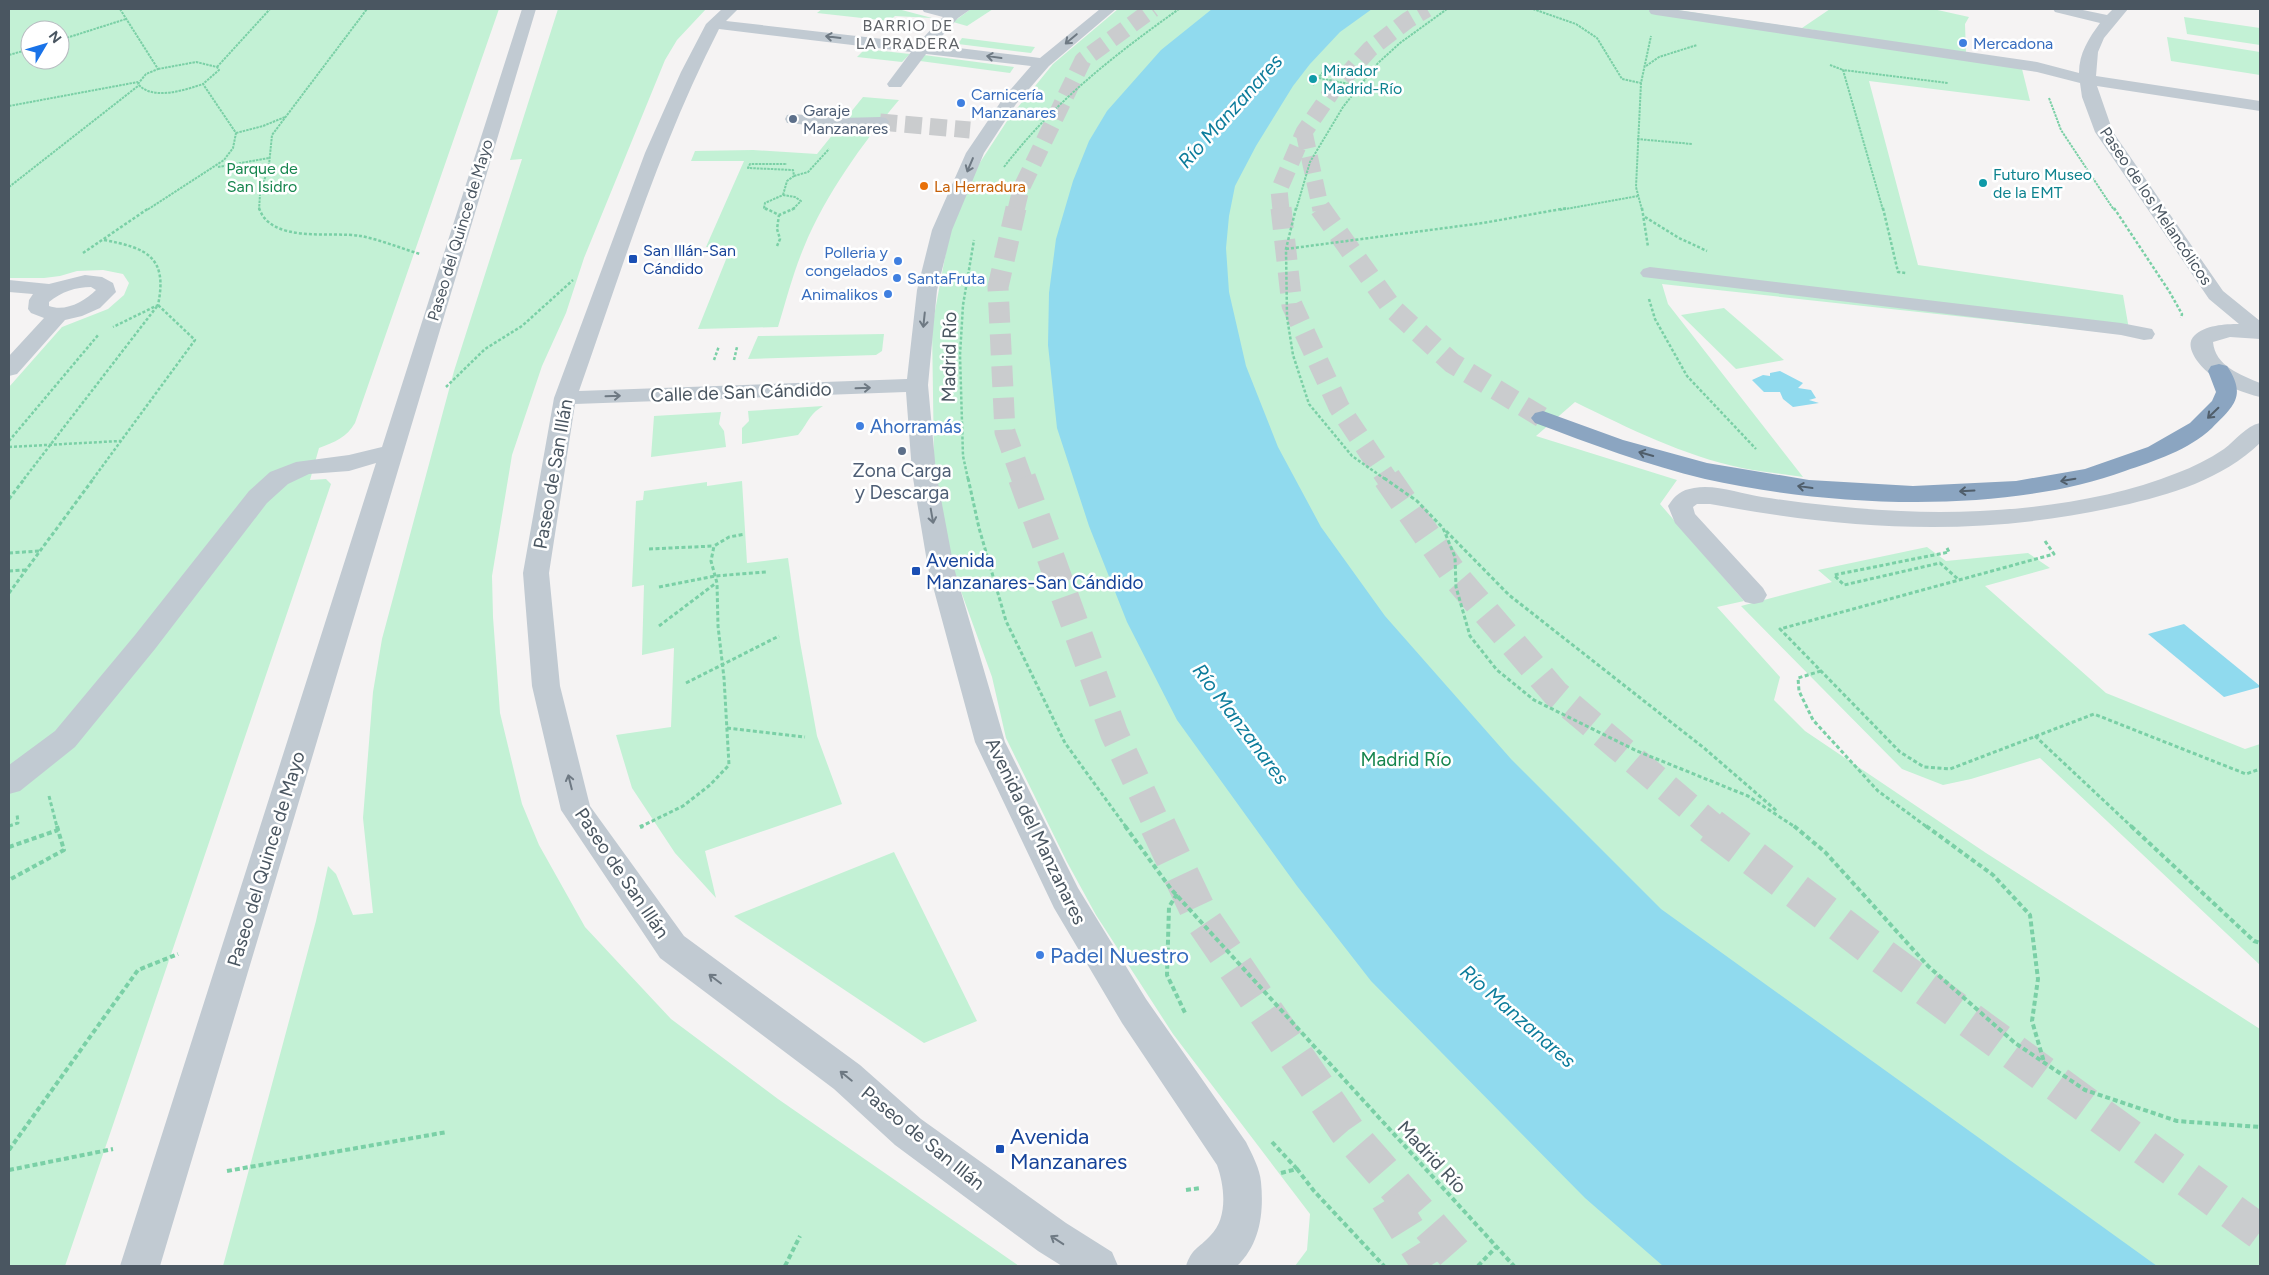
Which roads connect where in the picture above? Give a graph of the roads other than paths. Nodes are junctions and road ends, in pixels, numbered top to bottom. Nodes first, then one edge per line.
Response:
1 (529, 9) edge
2 (928, 9) edge
3 (1109, 9) edge
4 (2060, 9) edge
5 (2121, 9) edge
6 (1656, 11) road end
7 (958, 12) edge
8 (723, 16) edge
9 (2108, 20) junction
10 (922, 48) junction
11 (1042, 63) junction
12 (2088, 80) junction
13 (895, 84) dead end
14 (2260, 106) edge
15 (793, 120) dead end
16 (880, 122) tunnel mouth
17 (1650, 273) road end
18 (9, 286) edge
19 (56, 288) junction
20 (2216, 295) junction
21 (59, 314) junction
22 (2224, 330) junction
23 (2260, 332) edge
24 (2144, 334) dead end
25 (9, 369) edge
26 (2219, 371) junction
27 (917, 385) junction
28 (2260, 391) edge
29 (565, 398) junction
30 (1543, 418) tunnel mouth
31 (2260, 430) edge
32 (391, 452) junction
33 (1754, 595) dead end
34 (9, 782) edge
35 (140, 1266) edge
36 (1098, 1266) edge
37 (1206, 1266) edge

1 - 32 street, Paseo del Quince de Mayo
2 - 7 street
3 -> 11 street, Avenida del Manzanares
4 - 9 street
5 - 9 street, Paseo de los Melancólicos
6 - 12 street
7 - 10 street
10 -> 8 street
8 - 29 street, Paseo de San Illán
9 - 12 street, Paseo de los Melancólicos
11 -> 10 street
10 - 13 street
11 -> 27 street, Avenida del Manzanares
12 - 14 street
12 - 20 street, Paseo de los Melancólicos
15 - 16 street
17 - 24 street
18 - 19 street
19 - 21 street
19 - 21 street
20 - 22 street, Paseo de los Melancólicos
20 - 23 street, Paseo de los Melancólicos
21 - 25 street
22 - 23 street
22 - 26 street
26 - 28 street
26 -> 30 highway
29 -> 27 street, Calle de San Cándido
27 -> 37 street, Avenida del Manzanares
36 -> 29 street, Paseo de San Illán
31 - 33 street
32 - 34 street
32 - 35 street, Paseo del Quince de Mayo

